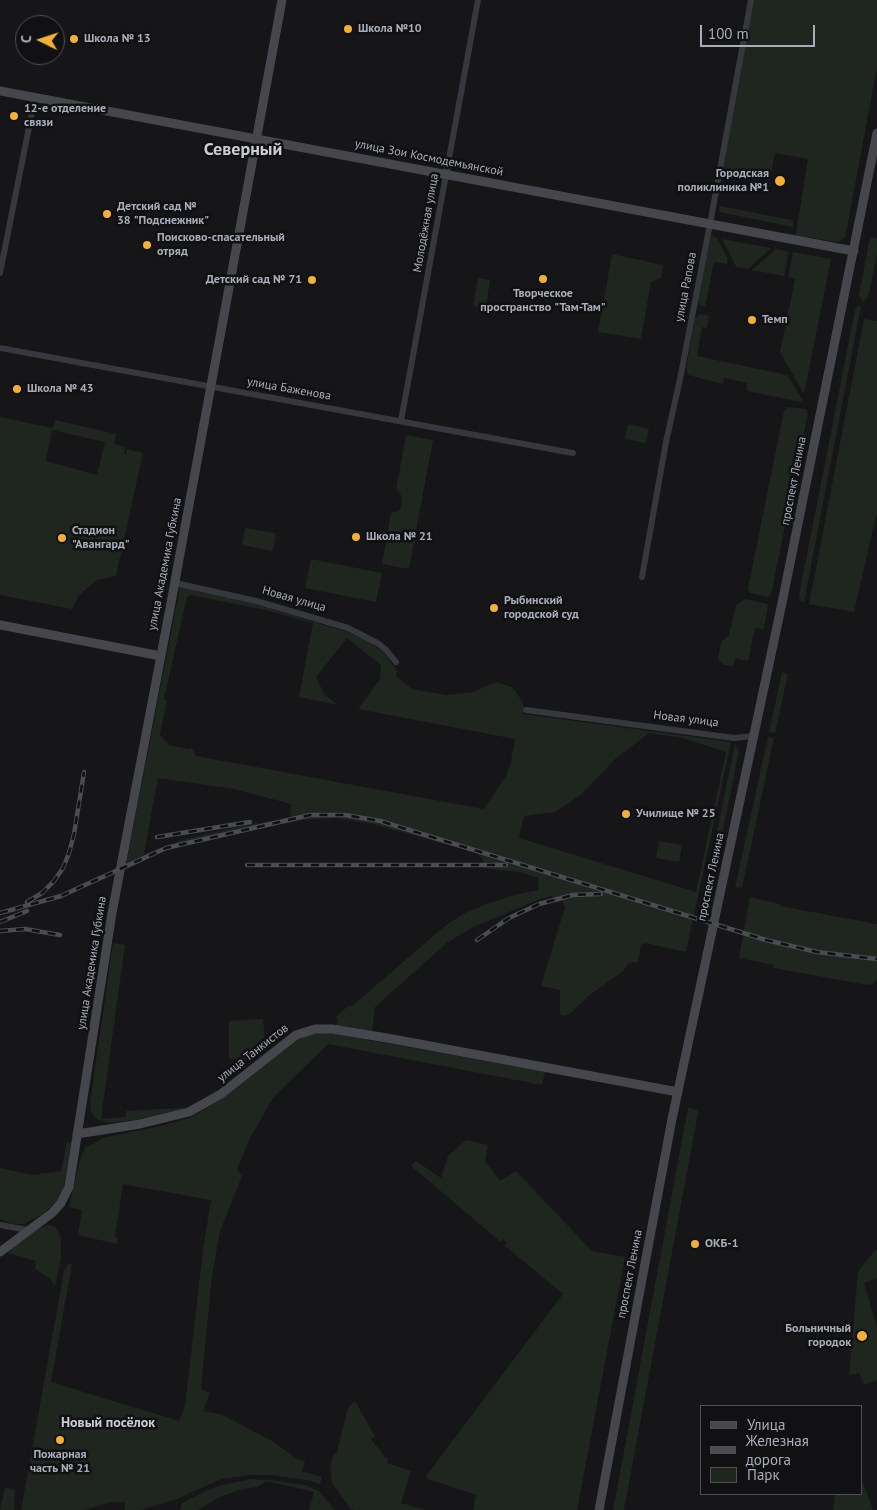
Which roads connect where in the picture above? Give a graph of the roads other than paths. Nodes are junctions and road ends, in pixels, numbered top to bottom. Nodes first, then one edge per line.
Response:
1 (282, 0) edge
2 (478, 0) edge
3 (751, 0) edge
4 (0, 91) edge
5 (34, 97) junction
6 (877, 133) edge
7 (256, 138) junction
8 (446, 174) junction
9 (710, 224) junction
10 (854, 251) junction
11 (0, 273) edge
12 (0, 348) edge
13 (211, 386) junction
14 (401, 421) junction
15 (573, 453) dead end
16 (642, 577) dead end
17 (175, 583) junction
18 (0, 625) edge
19 (160, 656) junction
20 (396, 662) dead end
21 (526, 710) dead end
22 (754, 736) junction
23 (678, 1092) junction
24 (77, 1134) junction
25 (0, 1225) edge
26 (27, 1230) junction
27 (0, 1252) edge
28 (599, 1510) edge

1 - 7 street, улица Академика Губкина
2 - 8 street, Молодёжная улица
3 - 9 street, улица Рапова
4 - 5 street, улица Зои Космодемьянской
5 - 7 street, улица Зои Космодемьянской
5 - 11 street
6 - 10 street, проспект Ленина
7 - 8 street, улица Зои Космодемьянской
7 - 13 street, улица Академика Губкина
8 - 9 street, улица Зои Космодемьянской
8 - 14 street, Молодёжная улица
9 - 10 street, улица Зои Космодемьянской
9 - 16 street, улица Рапова
10 - 22 street, проспект Ленина
12 - 13 street, улица Баженова
13 - 14 street, улица Баженова
13 - 17 street, улица Академика Губкина
14 - 15 street, улица Баженова
17 - 19 street, улица Академика Губкина
17 - 20 street, Новая улица
18 - 19 street
19 - 24 street, улица Академика Губкина
21 - 22 street, Новая улица
22 - 23 street, проспект Ленина
23 - 24 street, улица Танкистов
23 - 28 street, проспект Ленина
24 - 26 street
25 - 26 street
26 - 27 street

